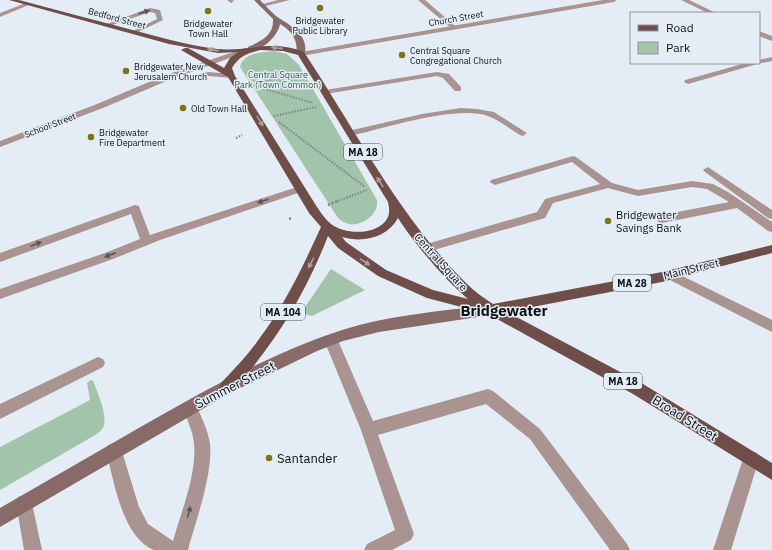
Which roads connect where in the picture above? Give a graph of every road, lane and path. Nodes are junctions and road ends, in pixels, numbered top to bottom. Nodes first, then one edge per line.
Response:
1 (12, 0) edge
2 (256, 0) edge
3 (287, 0) edge
4 (421, 0) edge
5 (614, 0) edge
6 (684, 0) edge
7 (28, 4) junction
8 (262, 5) junction
9 (711, 12) edge
10 (0, 15) edge
11 (276, 18) junction
12 (107, 25) junction
13 (453, 27) junction
14 (134, 32) junction
15 (760, 33) edge
16 (772, 39) edge
17 (169, 42) junction
18 (251, 49) junction
19 (301, 54) junction
20 (772, 59) edge
21 (760, 62) edge
22 (211, 63) junction
23 (751, 64) edge
24 (312, 70) junction
25 (231, 76) junction
26 (688, 82) dead end
27 (458, 89) dead end
28 (325, 92) junction
29 (316, 104) dead end
30 (100, 106) junction
31 (323, 106) dead end
32 (351, 133) junction
33 (523, 133) dead end
34 (242, 135) dead end
35 (236, 138) dead end
36 (0, 144) edge
37 (708, 170) dead end
38 (495, 182) dead end
39 (608, 185) junction
40 (300, 189) junction
41 (393, 201) junction
42 (739, 204) junction
43 (327, 206) dead end
44 (772, 215) edge
45 (662, 219) dead end
46 (326, 227) junction
47 (772, 228) edge
48 (146, 241) junction
49 (427, 248) junction
50 (772, 249) edge
51 (0, 258) edge
52 (670, 275) junction
53 (0, 294) edge
54 (492, 310) junction
55 (772, 326) edge
56 (332, 340) junction
57 (98, 363) dead end
58 (226, 388) junction
59 (190, 408) junction
60 (0, 412) edge
61 (369, 430) junction
62 (114, 452) junction
63 (751, 459) junction
64 (772, 472) edge
65 (24, 503) junction
66 (0, 518) edge
67 (33, 550) edge
68 (170, 550) edge
69 (179, 550) edge
70 (372, 550) edge
71 (621, 550) edge
72 (722, 550) edge

1 - 7 main road, Bedford Street / MA 18
2 - 8 main road
3 - 8 street
4 - 13 street
5 - 13 street, Church Street
6 - 9 street
7 - 10 street
7 - 12 main road, Bedford Street / MA 18
8 - 11 main road
11 - 18 main road
11 - 19 main road
12 - 14 main road, Bedford Street / MA 18
12 -> 14 street
13 - 19 street, Church Street
14 - 17 main road, Bedford Street / MA 18
15 - 16 street
18 -> 17 main road, Bedford Street / MA 18
17 - 22 main road, Bedford Street / MA 18
19 -> 18 main road, MA 18
18 - 22 street, School Street
18 - 25 main road
19 - 24 main road, Central Square / MA 18
20 - 21 street
22 - 25 main road, Bedford Street / MA 18
22 - 30 street, School Street
23 - 26 street
24 - 28 main road, Central Square / MA 18
24 - 29 path
25 - 30 street, School Street
25 -> 40 main road, Central Square / MA 18
27 - 28 street
28 - 32 main road, Central Square / MA 18
30 - 36 street, School Street
31 - 43 path
32 - 33 street
41 -> 32 main road, Central Square / MA 18
34 - 35 path
37 - 44 street
38 - 39 street
39 - 42 street
39 - 49 street
40 - 46 main road, Central Square / MA 18
40 -> 48 street
41 - 46 main road
41 - 49 main road, Central Square / MA 18
42 - 45 street
42 - 47 street
46 -> 54 main road, Central Square / MA 18
46 -> 58 main road, MA 104
51 -> 48 street
48 -> 53 street
49 - 54 main road, Central Square / MA 18
50 - 52 main road, Main Street / MA 28
52 - 54 main road, Main Street / MA 28
52 - 55 street
54 - 56 main road, Summer Street / MA 104
54 - 63 main road, Broad Street / MA 18
56 - 58 main road, Summer Street / MA 104
56 - 61 street
57 - 60 street
58 - 59 main road, Summer Street / MA 104
59 - 62 main road, Summer Street / MA 104
69 -> 59 street
61 - 70 street
61 - 71 street
62 - 65 main road, Summer Street / MA 104
62 - 68 street
63 - 64 main road, Broad Street / MA 18
63 - 72 street
65 - 66 main road, Summer Street / MA 104
65 - 67 street

